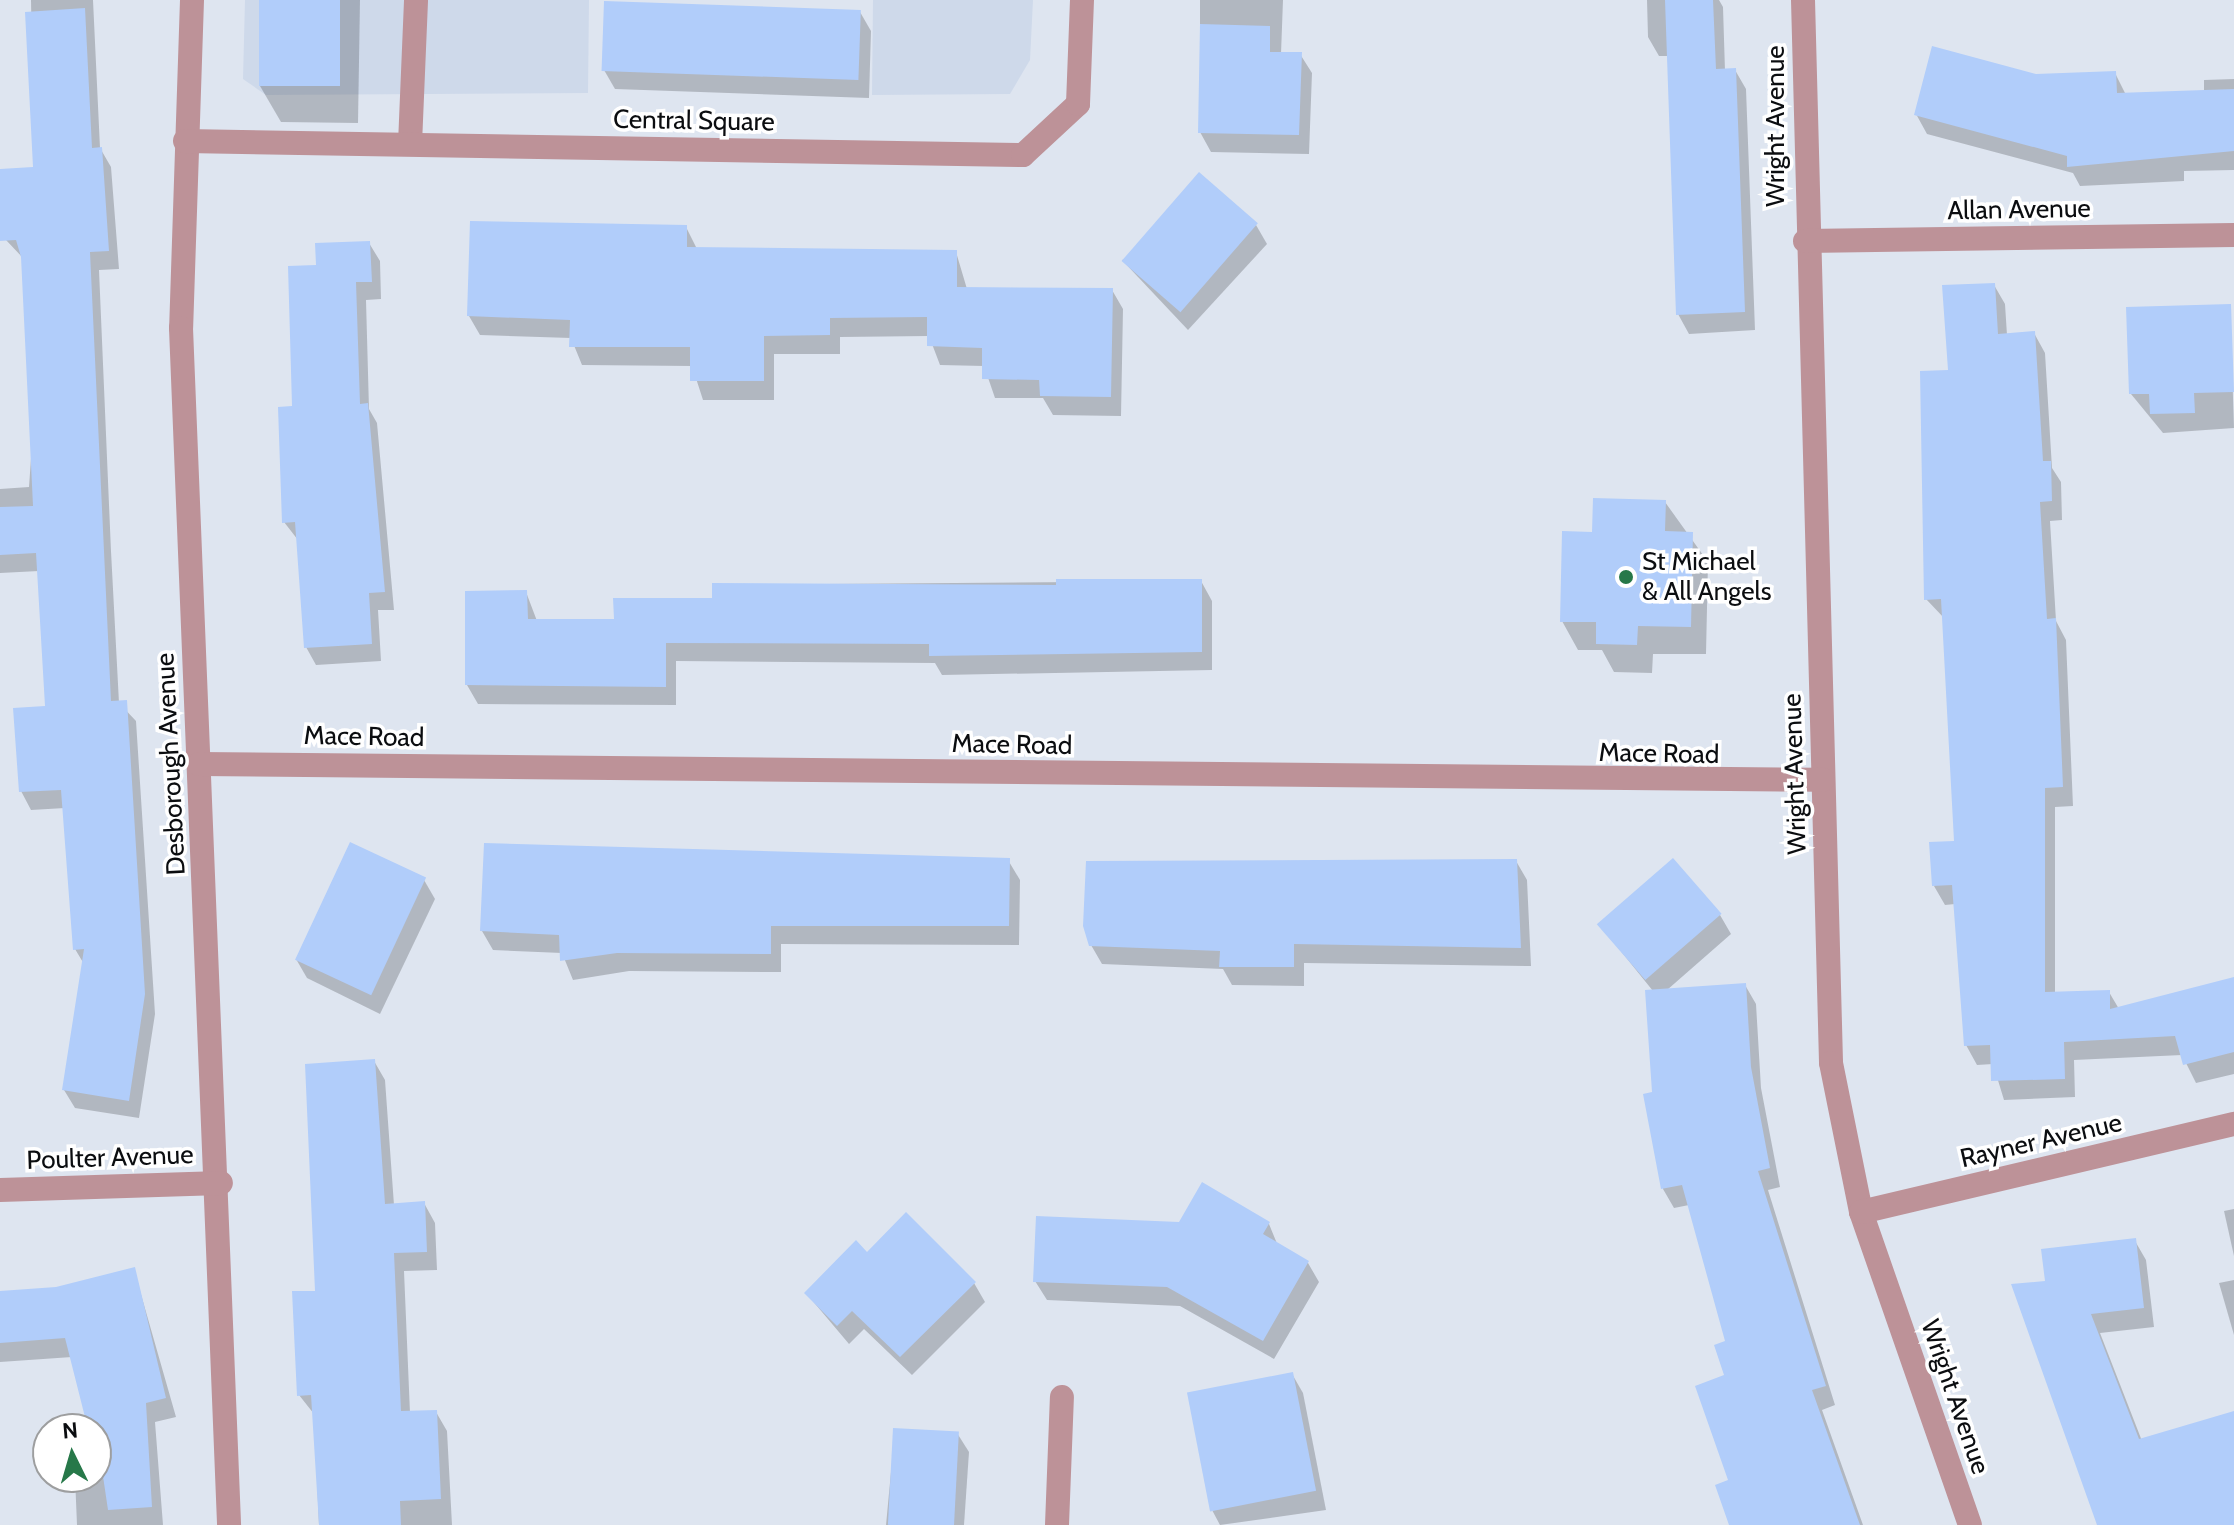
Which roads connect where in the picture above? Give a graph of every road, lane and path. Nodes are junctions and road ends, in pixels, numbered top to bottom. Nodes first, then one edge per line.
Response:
1 (192, 0) edge
2 (416, 0) edge
3 (1082, 0) edge
4 (1803, 0) edge
5 (185, 141) junction
6 (410, 144) junction
7 (2234, 235) edge
8 (1805, 241) junction
9 (199, 764) junction
10 (1823, 780) junction
11 (2234, 1124) edge
12 (221, 1183) junction
13 (0, 1190) edge
14 (1861, 1212) junction
15 (1062, 1397) dead end
16 (229, 1525) edge
17 (1057, 1525) edge
18 (1970, 1525) edge

1 - 5 street, Desborough Avenue
2 - 6 street
3 - 6 street, Central Square
4 - 8 street, Wright Avenue
5 - 6 street, Central Square
5 - 9 street, Desborough Avenue
7 - 8 street, Allan Avenue
8 - 10 street, Wright Avenue
9 - 10 street, Mace Road
9 - 12 street, Desborough Avenue
10 - 14 street, Wright Avenue
11 - 14 street, Rayner Avenue
12 - 13 street, Poulter Avenue
12 - 16 street, Desborough Avenue
14 - 18 street, Wright Avenue
15 - 17 street

